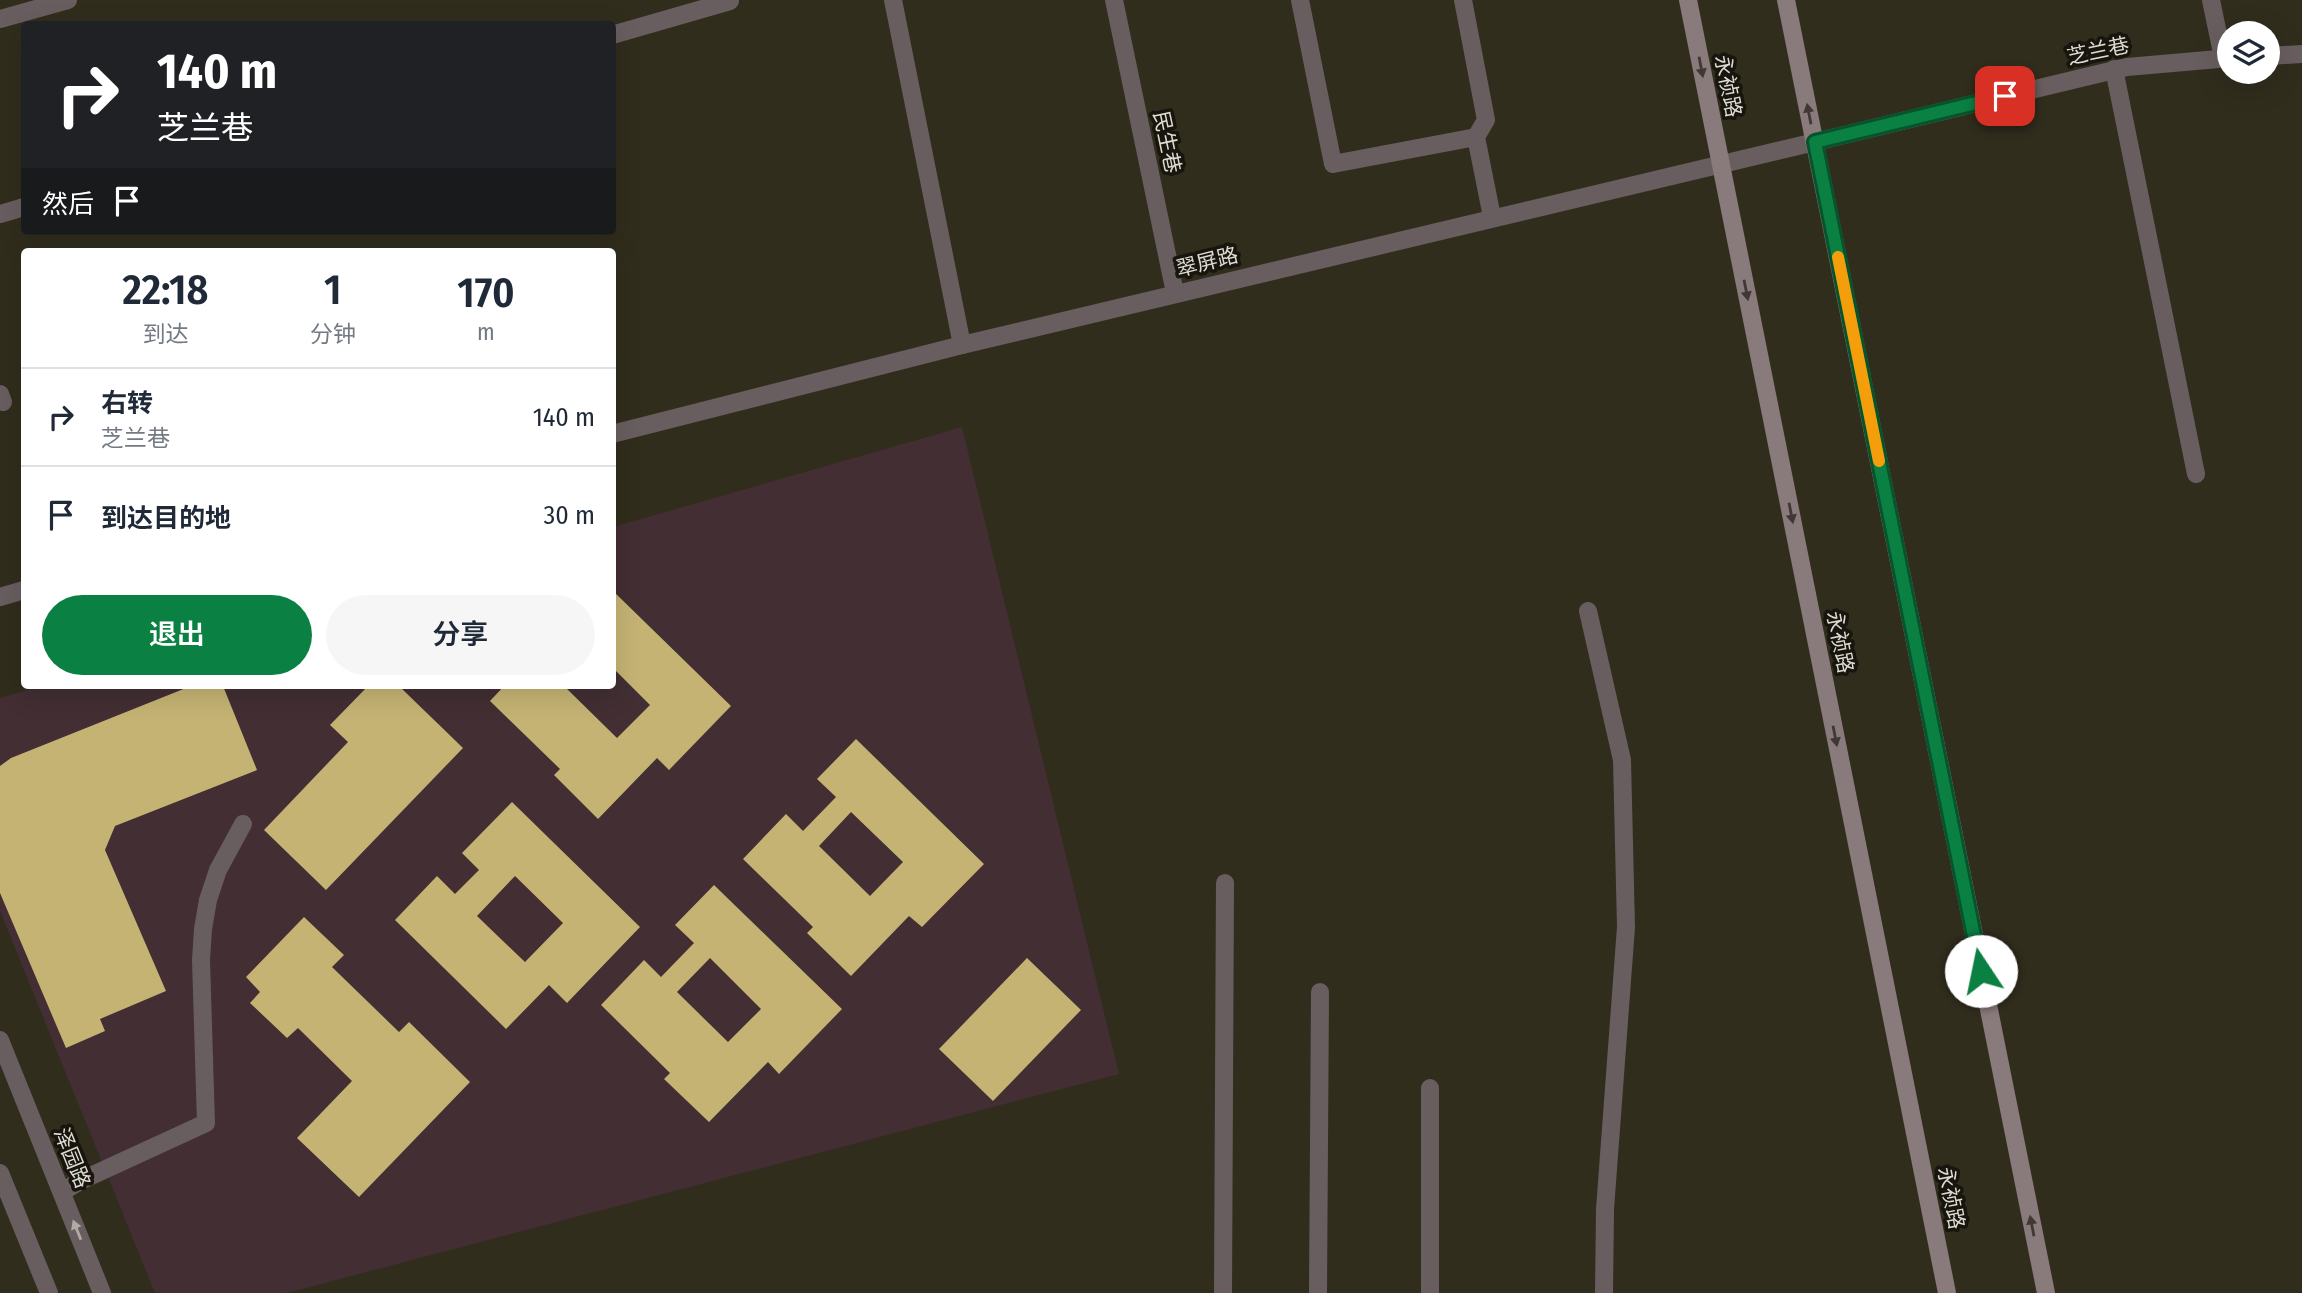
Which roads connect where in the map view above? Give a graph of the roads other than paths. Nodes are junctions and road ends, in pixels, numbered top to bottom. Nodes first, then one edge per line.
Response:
1 (68, 0) edge
2 (894, 0) edge
3 (1114, 0) edge
4 (1300, 0) edge
5 (1463, 0) edge
6 (1688, 0) edge
7 (1786, 0) edge
8 (2211, 0) edge
9 (730, 1) edge
10 (0, 19) edge
11 (2217, 23) edge
12 (616, 34) edge
13 (2302, 54) edge
14 (2280, 55) edge
15 (2217, 59) edge
16 (2114, 69) junction
17 (1476, 136) junction
18 (1815, 142) junction
19 (1721, 164) junction
20 (21, 208) edge
21 (0, 214) edge
22 (1492, 217) junction
23 (1175, 293) junction
24 (961, 345) junction
25 (616, 433) edge
26 (2196, 474) dead end
27 (21, 591) edge
28 (0, 597) edge
29 (1588, 611) dead end
30 (243, 824) dead end
31 (1225, 884) dead end
32 (1320, 992) dead end
33 (0, 1040) edge
34 (1430, 1088) dead end
35 (0, 1173) edge
36 (62, 1192) junction
37 (49, 1293) edge
38 (102, 1293) edge
39 (1223, 1293) edge
40 (1318, 1293) edge
41 (1430, 1293) edge
42 (1604, 1293) edge
43 (1947, 1293) edge
44 (2046, 1293) edge

1 - 10 street
2 - 24 street
3 - 23 street, 民生巷
4 - 17 street
5 - 17 street
6 -> 19 main road, 永祯路
18 -> 7 main road
8 - 11 street
9 - 12 street
13 - 14 street
15 - 16 street, 芝兰巷
16 - 18 street, 芝兰巷
16 - 26 street
17 - 22 street
18 - 19 street, 翠屏路
44 -> 18 main road
19 - 22 street, 翠屏路
19 -> 43 main road, 永祯路
20 - 21 street
22 - 23 street, 翠屏路
23 - 24 street, 翠屏路
24 - 25 street, 翠屏路
27 - 28 street
29 - 42 street
30 - 36 street
31 - 39 street
32 - 40 street
33 - 36 street, 泽园路
34 - 41 street
35 - 37 street
38 -> 36 street, 泽园路

